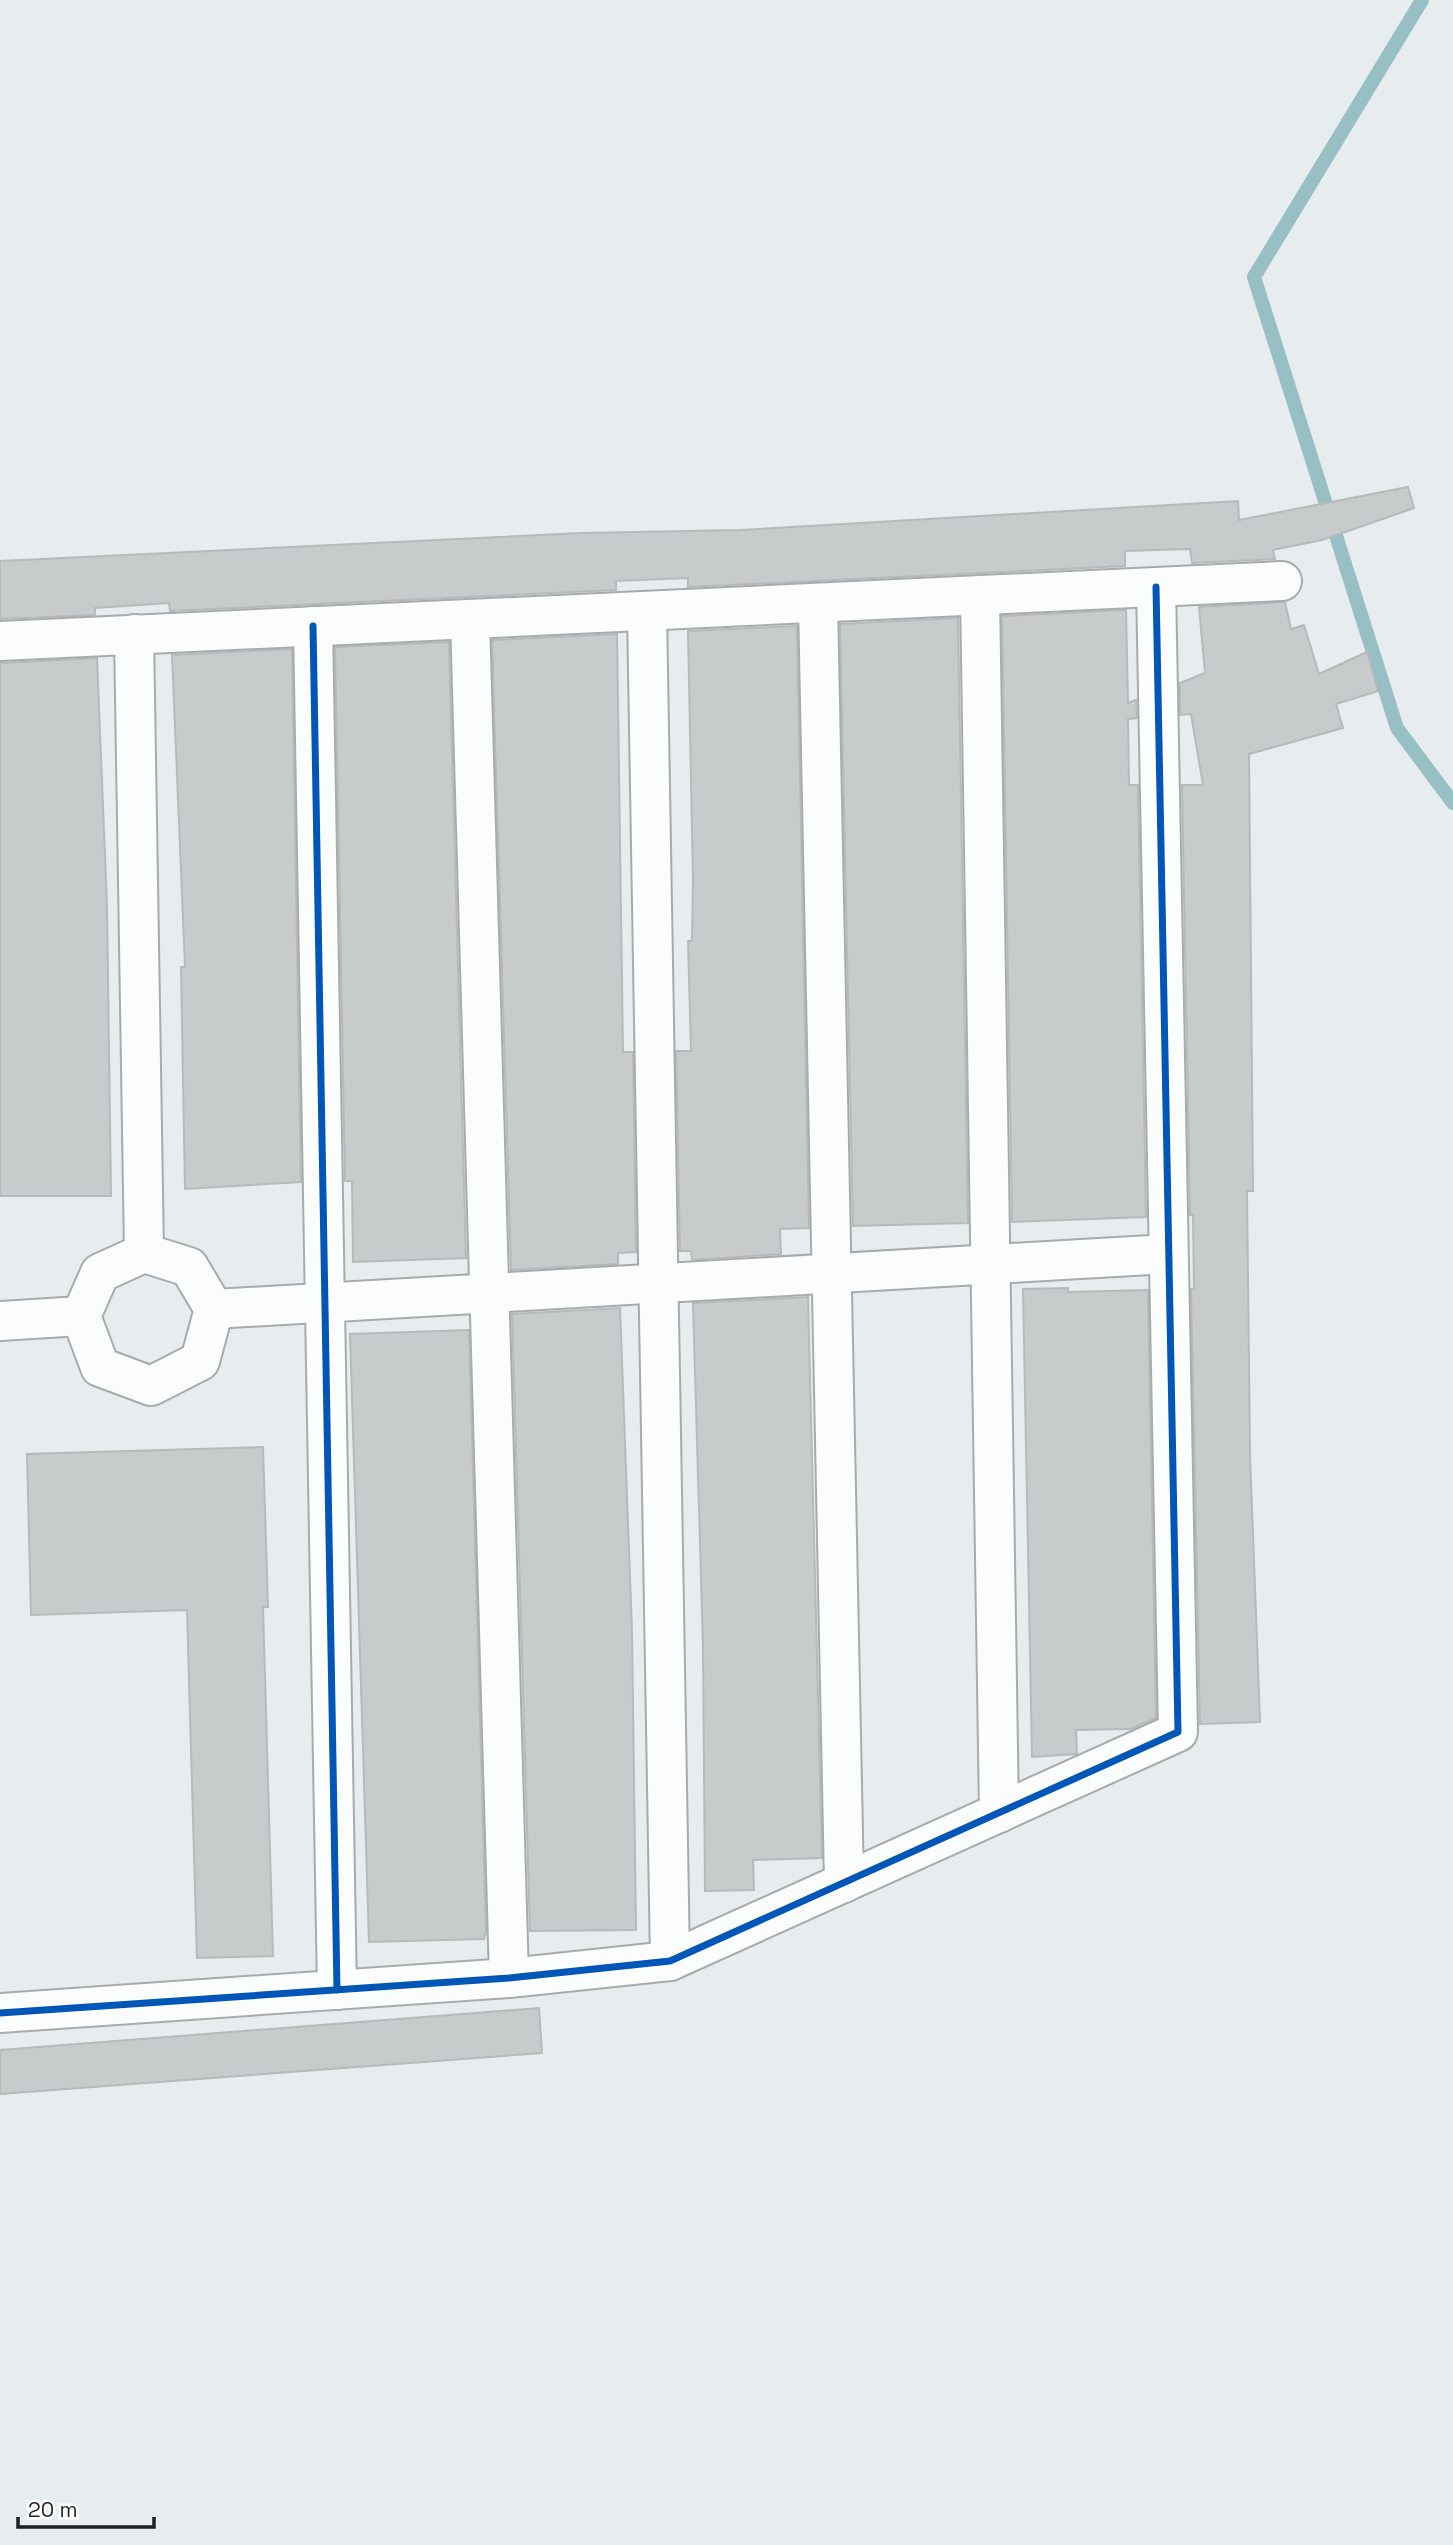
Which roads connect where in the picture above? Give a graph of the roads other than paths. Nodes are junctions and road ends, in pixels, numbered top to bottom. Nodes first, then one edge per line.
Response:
1 (1282, 581) dead end
2 (1156, 587) junction
3 (980, 595) junction
4 (818, 603) junction
5 (647, 611) junction
6 (470, 619) junction
7 (313, 626) junction
8 (134, 634) junction
9 (0, 640) edge
10 (144, 1253) junction
11 (1168, 1254) junction
12 (990, 1265) junction
13 (832, 1274) junction
14 (659, 1283) junction
15 (489, 1293) junction
16 (325, 1303) junction
17 (214, 1309) junction
18 (81, 1317) junction
19 (0, 1321) edge
20 (999, 1813) junction
21 (844, 1883) junction
22 (670, 1961) junction
23 (509, 1978) junction
24 (337, 1990) junction
25 (0, 2013) edge

1 - 2 street
2 - 3 street
2 - 11 street
3 - 4 street
3 - 12 street
4 - 5 street
4 - 13 street
5 - 6 street
5 - 14 street
6 - 7 street
6 - 15 street
7 - 8 street
7 - 16 street
8 - 9 street
8 - 10 street
10 - 17 street
10 - 18 street
11 - 12 street
11 - 20 street
12 - 13 street
12 - 20 street
13 - 14 street
13 - 21 street
14 - 15 street
14 - 22 street
15 - 16 street
15 - 23 street
16 - 17 street
16 - 24 street
17 - 18 street
18 - 19 street
20 - 21 street
21 - 22 street
22 - 23 street
23 - 24 street
24 - 25 street

